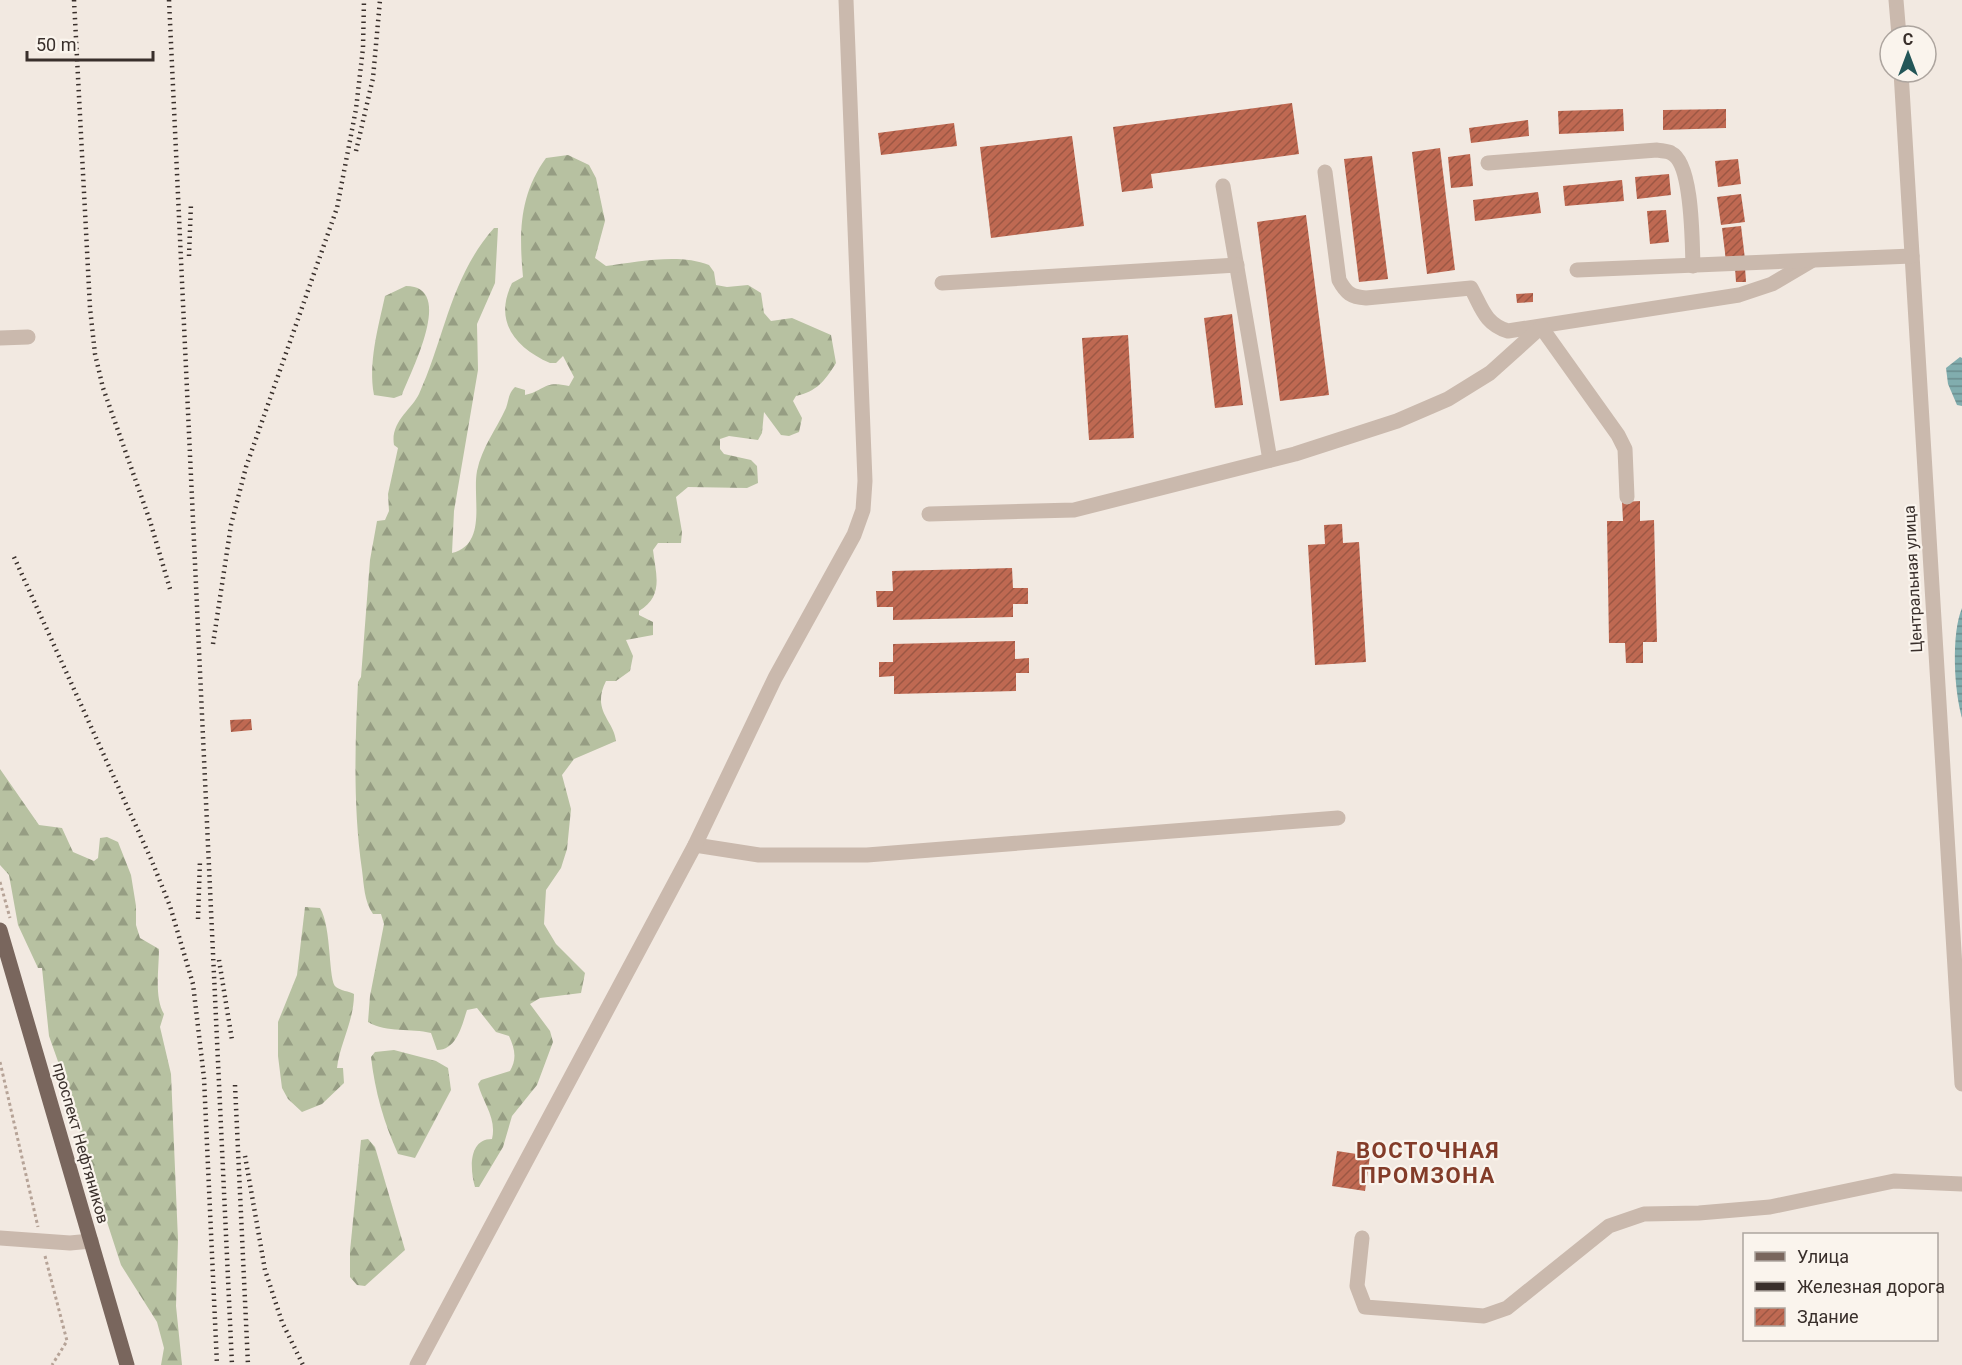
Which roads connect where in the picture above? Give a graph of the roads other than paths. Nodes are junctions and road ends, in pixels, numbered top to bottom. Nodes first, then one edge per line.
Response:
1 (846, 0) edge
2 (1896, 0) edge
3 (1898, 24) edge
4 (1902, 84) edge
5 (1488, 163) dead end
6 (1325, 172) dead end
7 (1223, 186) dead end
8 (1912, 256) junction
9 (1811, 261) junction
10 (1237, 265) junction
11 (1694, 266) junction
12 (1577, 270) dead end
13 (942, 284) dead end
14 (1541, 327) junction
15 (28, 337) dead end
16 (0, 338) edge
17 (1269, 460) junction
18 (1627, 497) dead end
19 (928, 514) dead end
20 (1338, 818) dead end
21 (695, 845) junction
22 (0, 930) edge
23 (1962, 1084) edge
24 (1962, 1184) edge
25 (0, 1238) edge
26 (1362, 1238) dead end
27 (91, 1241) junction
28 (127, 1365) edge
29 (417, 1365) edge

1 - 21 street
2 - 3 street
4 - 8 street, Центральная улица
5 - 11 street
6 - 14 street
7 - 10 street
8 - 9 street
8 - 23 street, Центральная улица
9 - 11 street
9 - 14 street
10 - 13 street
10 - 17 street
11 - 12 street
14 - 17 street
14 - 18 street
15 - 16 street
17 - 19 street
20 - 21 street
21 - 29 street
22 - 27 main road, проспект Нефтяников
24 - 26 street
25 - 27 street
27 - 28 main road, проспект Нефтяников

